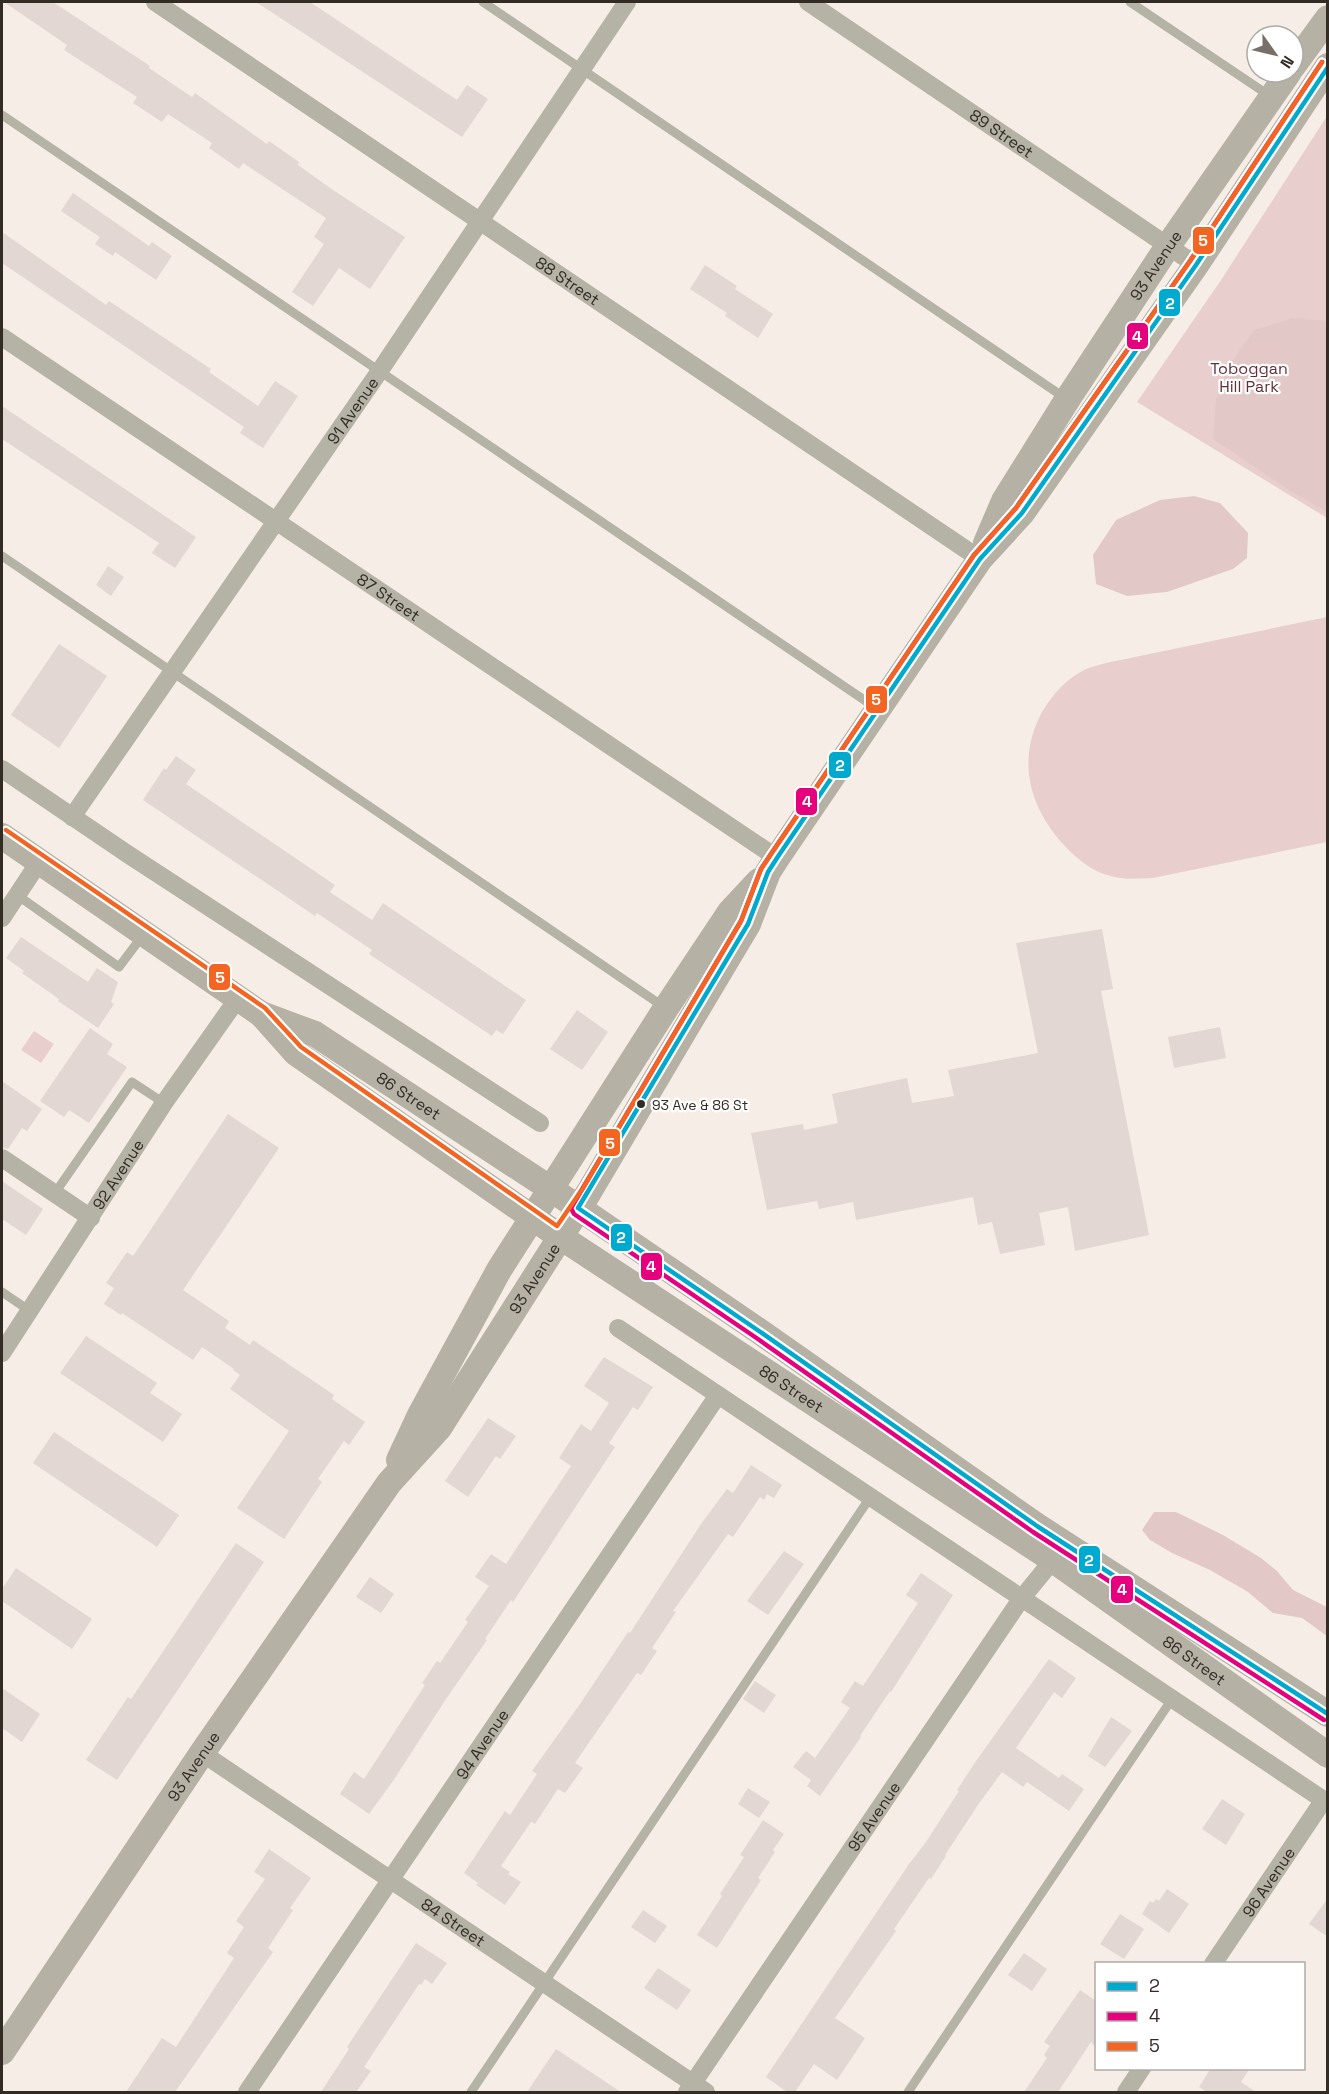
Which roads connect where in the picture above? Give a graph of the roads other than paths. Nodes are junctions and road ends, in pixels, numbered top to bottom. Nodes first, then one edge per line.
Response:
1 (155, 2) edge
2 (483, 2) edge
3 (627, 2) edge
4 (808, 2) edge
5 (1130, 2) edge
6 (1328, 18) edge
7 (1305, 50) edge
8 (1328, 66) edge
9 (583, 69) junction
10 (1280, 84) edge
11 (1271, 97) junction
12 (2, 115) edge
13 (481, 221) junction
14 (1168, 246) junction
15 (1196, 265) junction
16 (2, 337) edge
17 (379, 372) junction
18 (1067, 400) junction
19 (276, 522) junction
20 (2, 556) edge
21 (980, 559) junction
22 (172, 672) junction
23 (878, 710) junction
24 (2, 769) edge
25 (72, 817) junction
26 (2, 836) edge
27 (39, 862) junction
28 (772, 865) junction
29 (17, 895) junction
30 (2, 918) edge
31 (144, 933) junction
32 (238, 998) junction
33 (666, 1008) junction
34 (261, 1014) junction
35 (164, 1103) junction
36 (540, 1123) dead end
37 (2, 1158) edge
38 (551, 1189) junction
39 (55, 1193) junction
40 (578, 1208) junction
41 (91, 1218) junction
42 (533, 1218) junction
43 (559, 1236) junction
44 (2, 1292) edge
45 (30, 1311) junction
46 (618, 1328) dead end
47 (2, 1353) edge
48 (718, 1395) junction
49 (389, 1483) junction
50 (871, 1496) junction
51 (1061, 1554) junction
52 (1021, 1599) junction
53 (1172, 1699) junction
54 (1328, 1714) edge
55 (202, 1753) junction
56 (1328, 1755) edge
57 (1325, 1802) edge
58 (391, 1880) junction
59 (1214, 1962) edge
60 (545, 1983) junction
61 (2, 2052) edge
62 (1141, 2070) edge
63 (695, 2090) edge
64 (248, 2092) edge
65 (471, 2092) edge
66 (908, 2092) edge
67 (1126, 2092) edge

1 - 13 street, 88 Street
2 - 9 lane
3 - 9 street, 91 Avenue
4 - 14 street, 89 Street
5 - 11 lane
6 - 7 main road
8 - 15 main road, 93 Avenue
9 - 13 street, 91 Avenue
9 - 18 lane
10 - 11 main road, 93 Avenue
11 - 14 main road, 93 Avenue
12 - 17 lane
13 - 17 street, 91 Avenue
13 - 21 street, 88 Street
14 - 15 street, 89 Street
14 - 18 main road, 93 Avenue
15 - 21 main road, 93 Avenue
16 - 19 street, 87 Street
17 - 19 street, 91 Avenue
17 - 23 lane
18 - 21 main road, 93 Avenue
19 - 22 street, 91 Avenue
19 - 28 street, 87 Street
20 - 22 lane
21 - 23 main road, 93 Avenue
22 - 25 street, 91 Avenue
22 - 33 lane
23 - 28 main road, 93 Avenue
24 - 25 street
25 - 36 street
26 - 27 main road, 86 Street
27 - 29 street
27 - 31 main road, 86 Street
28 - 33 main road, 93 Avenue
28 - 40 main road, 93 Avenue
29 - 30 street
29 - 31 lane
31 - 32 main road, 86 Street
32 - 34 main road, 86 Street
32 - 35 street, 92 Avenue
33 - 38 main road, 93 Avenue
34 - 38 main road, 86 Street
34 - 42 main road, 86 Street
35 - 39 lane
35 - 41 street, 92 Avenue
37 - 39 street
38 - 40 main road, 86 Street
38 - 42 main road, 93 Avenue
39 - 41 street
40 - 43 main road, 93 Avenue
40 - 51 main road, 86 Street
41 - 45 street, 92 Avenue
42 - 43 main road, 86 Street
42 - 49 main road, 93 Avenue
43 - 49 main road, 93 Avenue
43 - 51 main road, 86 Street
44 - 45 lane
45 - 47 street, 92 Avenue
46 - 48 street
48 - 50 street
48 - 58 street, 94 Avenue
49 - 55 main road, 93 Avenue
50 - 52 street
50 - 60 lane
51 - 52 street, 95 Avenue
51 - 54 main road, 86 Street
51 - 56 main road, 86 Street
52 - 53 street
52 - 63 street, 95 Avenue
53 - 57 street
53 - 66 lane
55 - 58 street, 84 Street
55 - 61 main road, 93 Avenue
57 - 59 street, 96 Avenue
58 - 60 street, 84 Street
58 - 64 street, 94 Avenue
60 - 63 street, 84 Street
60 - 65 lane
62 - 67 street

